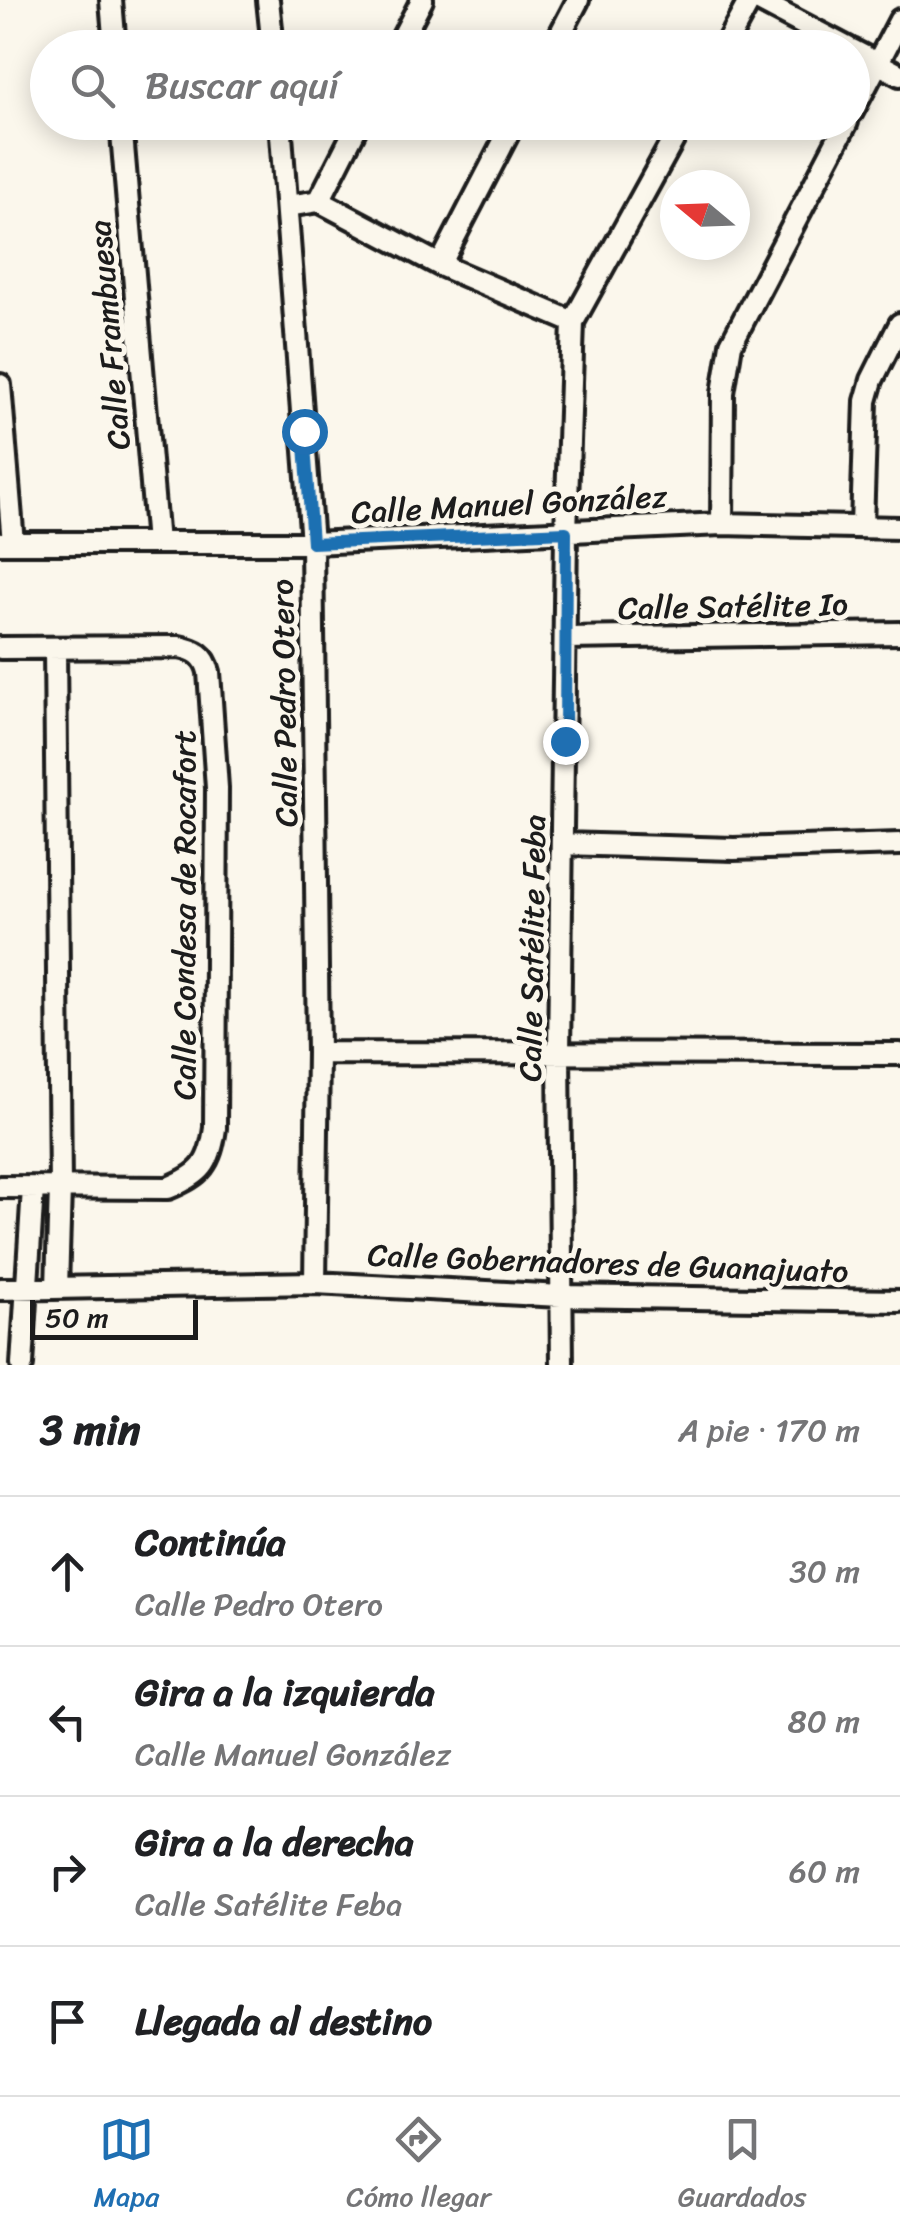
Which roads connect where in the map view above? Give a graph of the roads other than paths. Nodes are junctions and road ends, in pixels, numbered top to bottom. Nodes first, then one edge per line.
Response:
1 (111, 0) edge
2 (268, 0) edge
3 (578, 0) edge
4 (753, 0) edge
5 (416, 4) edge
6 (900, 20) edge
7 (114, 30) edge
8 (270, 30) edge
9 (405, 30) edge
10 (562, 30) edge
11 (735, 30) edge
12 (812, 30) edge
13 (870, 59) edge
14 (878, 63) junction
15 (900, 75) edge
16 (870, 78) edge
17 (124, 140) edge
18 (282, 140) edge
19 (350, 140) edge
20 (505, 140) edge
21 (672, 140) edge
22 (838, 140) edge
23 (319, 201) junction
24 (288, 206) junction
25 (440, 265) junction
26 (573, 322) junction
27 (900, 324) edge
28 (0, 385) edge
29 (722, 524) junction
30 (862, 526) junction
31 (900, 528) edge
32 (566, 532) junction
33 (157, 542) junction
34 (7, 543) edge
35 (312, 543) junction
36 (900, 633) edge
37 (566, 638) junction
38 (0, 648) edge
39 (54, 648) junction
40 (563, 844) junction
41 (900, 844) edge
42 (559, 1052) junction
43 (318, 1053) junction
44 (900, 1054) edge
45 (0, 1187) edge
46 (33, 1188) junction
47 (60, 1188) junction
48 (315, 1284) junction
49 (57, 1288) junction
50 (0, 1289) edge
51 (27, 1289) junction
52 (561, 1296) junction
53 (900, 1301) edge
54 (22, 1365) edge
55 (562, 1365) edge

1 - 7 street
2 - 8 street
3 - 10 street
4 - 11 street
4 - 12 street
5 - 9 street
6 - 14 street
13 - 14 street
14 - 15 street
14 - 16 street
17 - 33 street, Calle Frambuesa
18 - 24 street, Calle Pedro Otero
19 - 23 street
20 - 25 street
21 - 26 street
22 - 29 street
23 - 24 street
23 - 25 street
24 - 35 street, Calle Pedro Otero
25 - 26 street
26 - 32 street, Calle Satélite Feba
27 - 30 street
28 - 34 street
29 - 30 street, Calle Manuel González
29 - 32 street, Calle Manuel González
30 - 31 street, Calle Manuel González
32 - 35 street, Calle Manuel González
32 - 37 street, Calle Satélite Feba
33 - 34 street, Calle Manuel González
33 - 35 street, Calle Manuel González
35 - 43 street, Calle Pedro Otero
36 - 37 street, Calle Satélite Io
37 - 40 street, Calle Satélite Feba
38 - 39 street, Calle Condesa de Rocafort
39 - 47 street
39 - 47 street, Calle Condesa de Rocafort
40 - 41 street
40 - 42 street, Calle Satélite Feba
42 - 43 street
42 - 44 street
42 - 52 street, Calle Satélite Feba
43 - 48 street, Calle Pedro Otero
45 - 46 street, Calle Condesa de Rocafort
46 - 47 street, Calle Condesa de Rocafort
46 - 51 street
47 - 49 street
48 - 49 street, Calle Gobernadores de Guanajuato
48 - 52 street, Calle Gobernadores de Guanajuato
49 - 51 street, Calle Gobernadores de Guanajuato
50 - 51 street, Calle Gobernadores de Guanajuato
51 - 54 street
52 - 53 street, Calle Gobernadores de Guanajuato
52 - 55 street, Calle Satélite Feba

